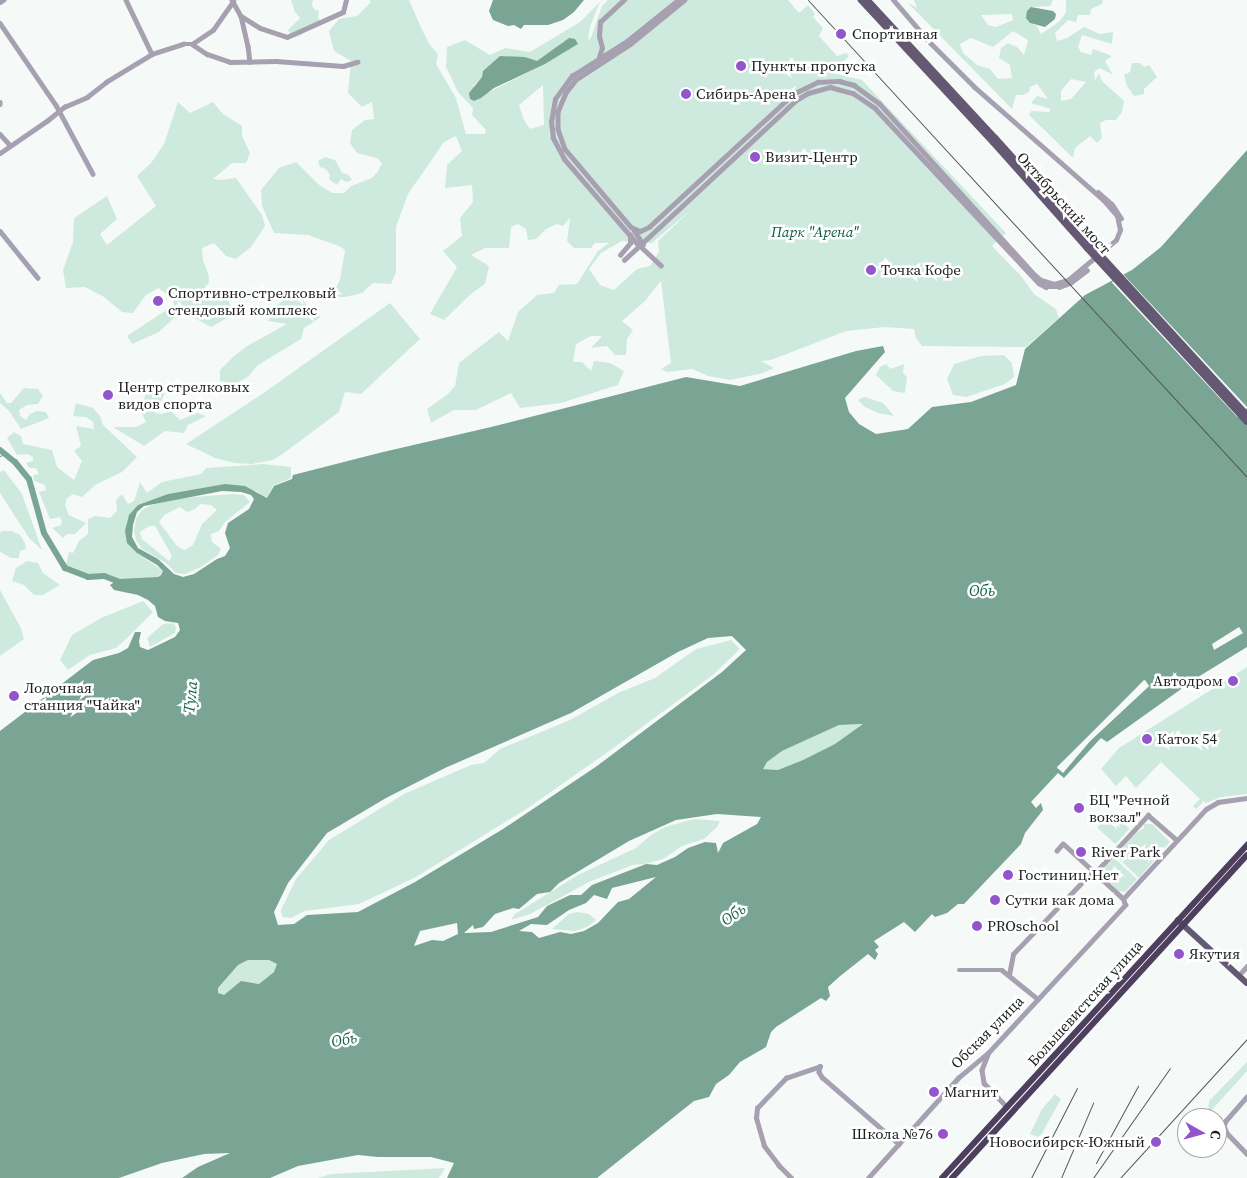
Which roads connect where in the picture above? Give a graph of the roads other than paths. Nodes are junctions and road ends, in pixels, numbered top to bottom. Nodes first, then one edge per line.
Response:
1 (126, 0) edge
2 (233, 0) edge
3 (346, 0) edge
4 (624, 0) edge
5 (678, 0) edge
6 (685, 0) edge
7 (856, 0) edge
8 (861, 0) edge
9 (868, 0) edge
10 (895, 0) edge
11 (872, 11) junction
12 (241, 16) junction
13 (0, 23) edge
14 (192, 44) junction
15 (600, 44) junction
16 (613, 52) junction
17 (152, 54) junction
18 (598, 59) junction
19 (250, 62) junction
20 (357, 62) dead end
21 (584, 70) junction
22 (58, 111) junction
23 (0, 134) edge
24 (10, 146) junction
25 (0, 153) edge
26 (93, 174) dead end
27 (710, 175) junction
28 (611, 209) junction
29 (631, 227) junction
30 (646, 230) junction
31 (0, 231) edge
32 (629, 234) junction
33 (649, 236) junction
34 (639, 241) junction
35 (1089, 246) junction
36 (628, 247) junction
37 (646, 250) junction
38 (632, 252) junction
39 (620, 255) dead end
40 (624, 260) dead end
41 (661, 266) dead end
42 (38, 278) dead end
43 (1247, 414) edge
44 (1247, 422) edge
45 (1247, 799) edge
46 (1177, 840) junction
47 (1247, 845) edge
48 (1057, 851) dead end
49 (1247, 855) edge
50 (1093, 873) junction
51 (1123, 899) junction
52 (1181, 922) junction
53 (1247, 966) edge
54 (959, 970) dead end
55 (1008, 975) junction
56 (1239, 975) junction
57 (1247, 983) edge
58 (1038, 999) junction
59 (988, 1053) junction
60 (1247, 1096) edge
61 (1007, 1107) junction
62 (899, 1144) junction
63 (1247, 1154) edge
64 (791, 1178) edge
65 (868, 1178) edge
66 (942, 1178) edge
67 (952, 1178) edge

1 - 17 street
2 - 12 street
2 - 14 street
3 - 12 street
4 - 15 street
5 - 16 street
6 - 16 street
7 - 11 street
8 - 11 main road, Октябрьский мост
9 - 35 main road, Октябрьский мост
10 - 27 street
11 - 35 main road, Октябрьский мост
12 - 19 street
13 - 22 street
14 - 17 street
14 - 19 street
15 - 16 street
15 - 18 street
16 - 18 street
16 - 21 street
17 - 22 street
18 - 21 street
19 - 20 street
21 - 28 street
22 - 24 street
22 - 26 street
23 - 24 street
24 - 25 street
27 - 30 street
27 - 33 street
28 - 29 street
28 - 32 street
29 - 30 street
29 - 34 street
30 - 34 street
31 - 42 street
32 - 34 street
32 - 36 street
33 - 34 street
33 - 37 street
34 - 36 street
34 - 37 street
34 - 38 street
35 - 43 main road, Октябрьский мост, bridge
35 - 44 main road, Октябрьский мост, bridge
36 - 39 street
37 - 38 street
37 - 41 street
38 - 40 street
45 - 46 street
46 - 50 street
46 - 51 street
47 - 52 highway, Большевистская улица
48 - 50 street
49 - 52 highway, Большевистская улица
50 - 51 street
50 - 55 street
51 - 58 street, Обская улица
52 - 56 main road
52 - 61 highway, Большевистская улица
52 - 67 highway, Большевистская улица
53 - 56 street
54 - 55 street
55 - 58 street
56 - 57 main road
58 - 59 street, Обская улица
59 - 61 street
59 - 62 street, Обская улица
60 - 63 street
61 - 66 highway, Большевистская улица
62 - 64 street
62 - 65 street, Обская улица

